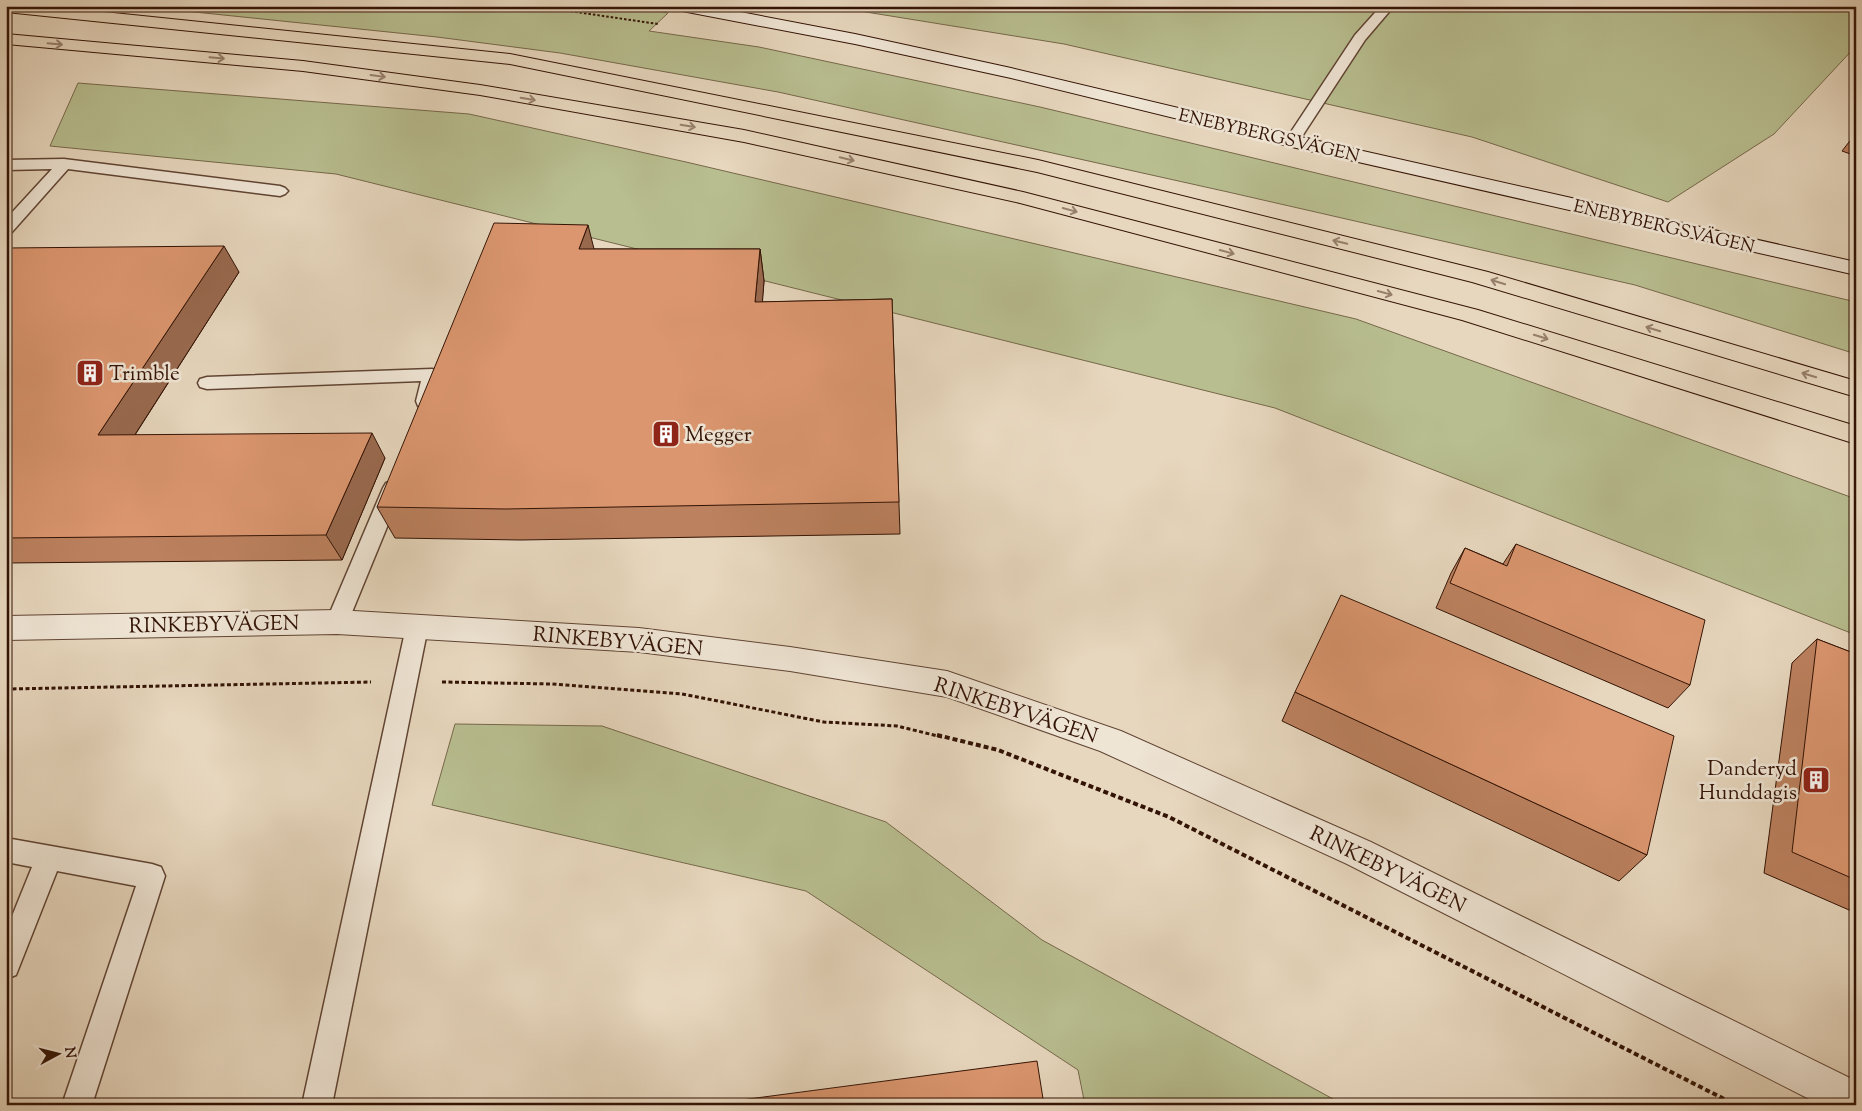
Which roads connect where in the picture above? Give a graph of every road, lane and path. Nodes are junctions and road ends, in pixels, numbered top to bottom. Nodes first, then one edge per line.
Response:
1 (682, 6) edge
2 (1388, 6) edge
3 (6, 7) edge
4 (6, 39) edge
5 (1292, 141) junction
6 (6, 164) edge
7 (64, 164) junction
8 (280, 191) dead end
9 (6, 229) edge
10 (1856, 269) edge
11 (207, 383) dead end
12 (1856, 389) edge
13 (419, 422) edge
14 (1856, 436) edge
15 (401, 468) edge
16 (337, 622) junction
17 (417, 627) junction
18 (6, 628) edge
19 (405, 682) junction
20 (6, 689) edge
21 (6, 850) edge
22 (49, 858) junction
23 (6, 965) edge
24 (1856, 1102) edge
25 (77, 1105) edge
26 (316, 1105) edge
27 (1736, 1105) edge

1 - 5 main road, ENEBYBERGSVÄGEN
2 - 5 lane
12 -> 3 highway
4 -> 14 highway
5 - 10 main road, ENEBYBERGSVÄGEN
6 - 7 lane
7 - 8 lane
7 - 9 lane
11 - 13 lane
15 - 16 lane
16 - 17 main road, RINKEBYVÄGEN
16 - 18 main road, RINKEBYVÄGEN
17 - 19 lane
17 - 24 main road, RINKEBYVÄGEN
19 - 20 path
19 - 26 lane
19 - 27 path
21 - 22 lane
22 - 23 lane
22 - 25 lane

